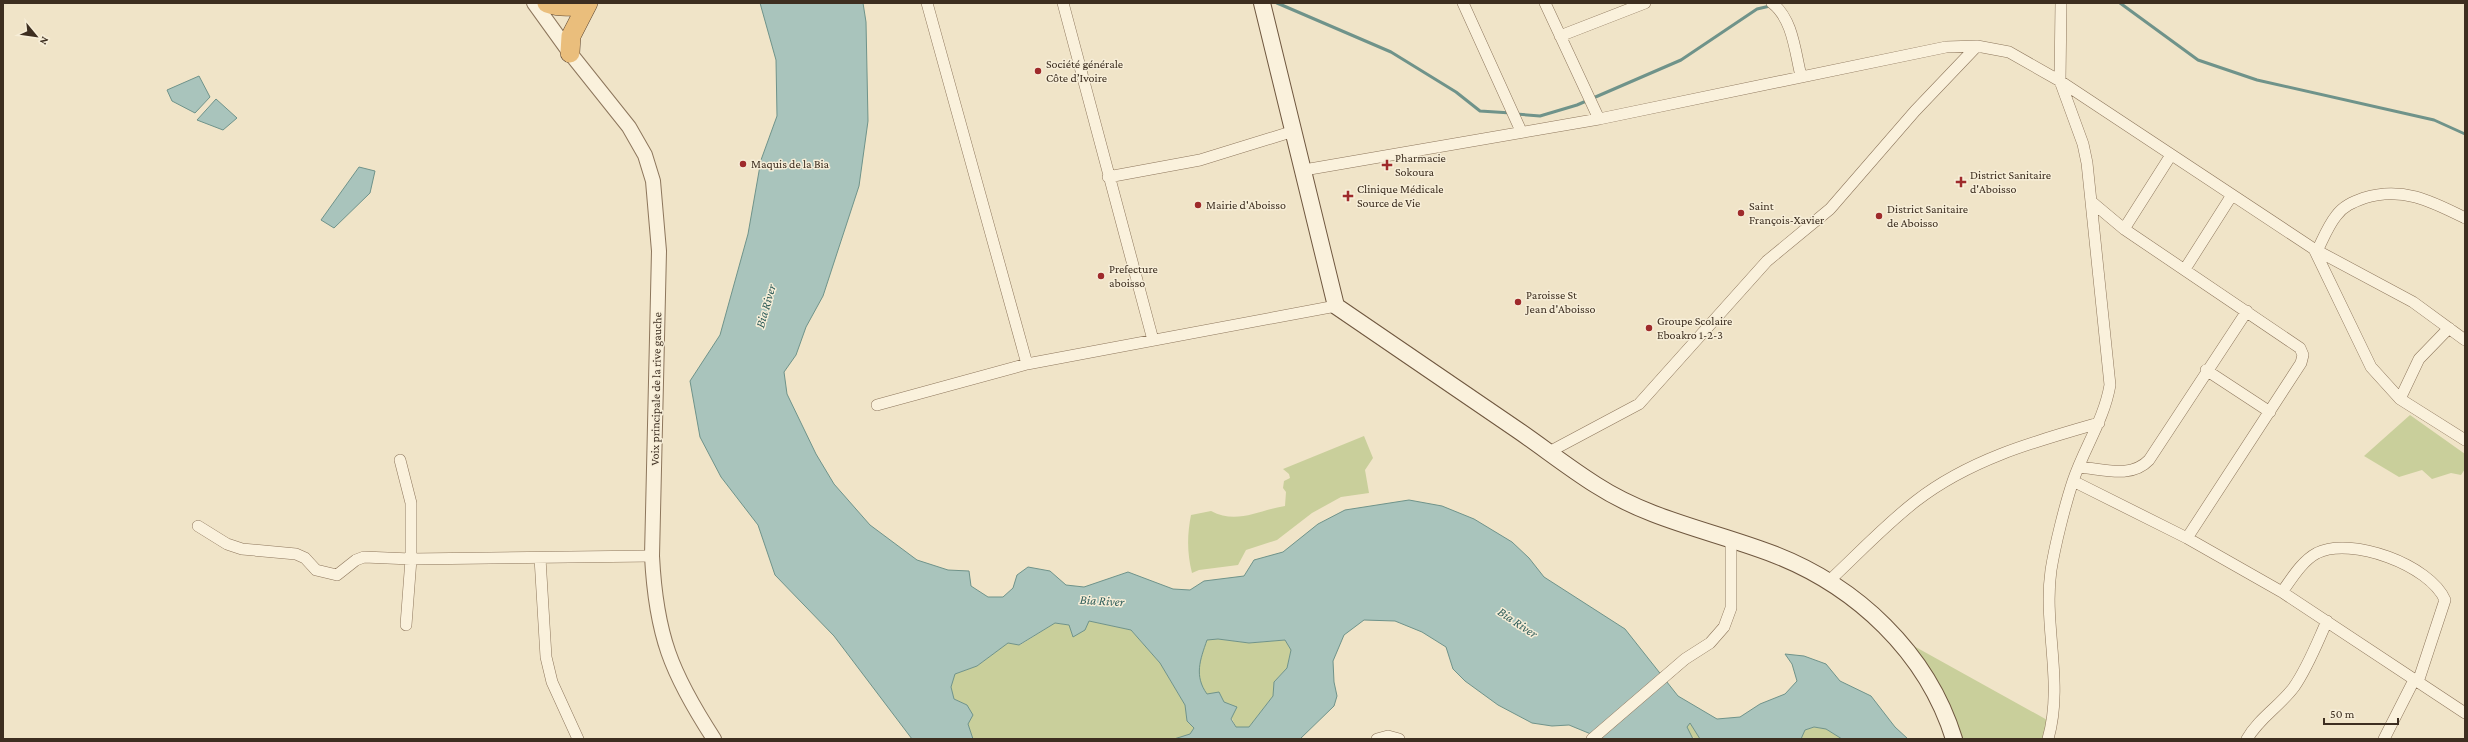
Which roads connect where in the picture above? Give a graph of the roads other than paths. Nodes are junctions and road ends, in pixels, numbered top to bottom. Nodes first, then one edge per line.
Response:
1 (534, 3) edge
2 (547, 3) edge
3 (582, 3) edge
4 (588, 3) edge
5 (927, 3) edge
6 (1063, 3) edge
7 (1262, 3) edge
8 (1462, 3) edge
9 (1545, 3) edge
10 (1645, 3) edge
11 (1772, 3) edge
12 (2061, 3) edge
13 (1560, 36) junction
14 (1977, 46) junction
15 (570, 53) junction
16 (1801, 76) junction
17 (2060, 81) junction
18 (1599, 119) junction
19 (1294, 131) junction
20 (1521, 131) junction
21 (2171, 154) junction
22 (1304, 170) junction
23 (1108, 177) junction
24 (2232, 194) junction
25 (2093, 203) junction
26 (2465, 218) edge
27 (2124, 229) junction
28 (2315, 250) junction
29 (2185, 269) junction
30 (1336, 306) junction
31 (2247, 311) junction
32 (2449, 328) junction
33 (1153, 340) junction
34 (2465, 340) edge
35 (1027, 364) junction
36 (2206, 370) junction
37 (2400, 399) junction
38 (878, 405) dead end
39 (2270, 412) junction
40 (2099, 423) junction
41 (2465, 440) edge
42 (1549, 452) junction
43 (400, 460) dead end
44 (2079, 467) junction
45 (2073, 481) junction
46 (198, 526) dead end
47 (2187, 538) junction
48 (1731, 541) junction
49 (652, 556) junction
50 (540, 558) junction
51 (411, 559) junction
52 (1829, 581) junction
53 (2282, 592) junction
54 (2327, 621) junction
55 (406, 625) dead end
56 (2416, 681) junction
57 (2465, 713) edge
58 (578, 739) edge
59 (714, 739) edge
60 (1377, 739) edge
61 (1399, 739) edge
62 (1592, 739) edge
63 (1954, 739) edge
64 (2048, 739) edge
65 (2247, 739) edge
66 (2384, 739) edge

1 - 15 street, Voix principale de la rive gauche
2 - 3 highway
4 - 15 highway
5 - 35 street
6 - 23 street
7 - 19 main road
8 - 20 street
9 - 13 street
10 - 13 street
11 - 16 street
12 - 17 street
13 - 18 street
14 - 16 street
14 - 17 street
14 - 42 street
15 - 49 street, Voix principale de la rive gauche
16 - 18 street
17 - 21 street
17 - 25 street
18 - 20 street
19 - 22 main road
19 - 23 street
20 - 22 street
21 - 24 street
21 - 27 street
22 - 30 main road
23 - 33 street
24 - 28 street
24 - 29 street
25 - 27 street
25 - 40 street
26 - 28 street
27 - 29 street
28 - 32 street
28 - 37 street
29 - 31 street
30 - 33 street
30 - 42 main road
31 - 36 street
31 - 39 street
32 - 34 street
32 - 37 street
33 - 35 street
35 - 38 street
36 - 39 street
36 - 44 street
37 - 41 street
39 - 47 street
40 - 44 street
40 - 52 street
42 - 48 main road
43 - 51 street
44 - 45 street
45 - 47 street
45 - 64 street
46 - 51 street
47 - 53 street
48 - 52 main road
48 - 62 street
49 - 50 street
49 - 59 street, Voix principale de la rive gauche
50 - 51 street
50 - 58 street
51 - 55 street
52 - 63 main road
53 - 54 street
53 - 56 street
54 - 56 street
54 - 65 street
56 - 57 street
56 - 66 street
60 - 61 street

